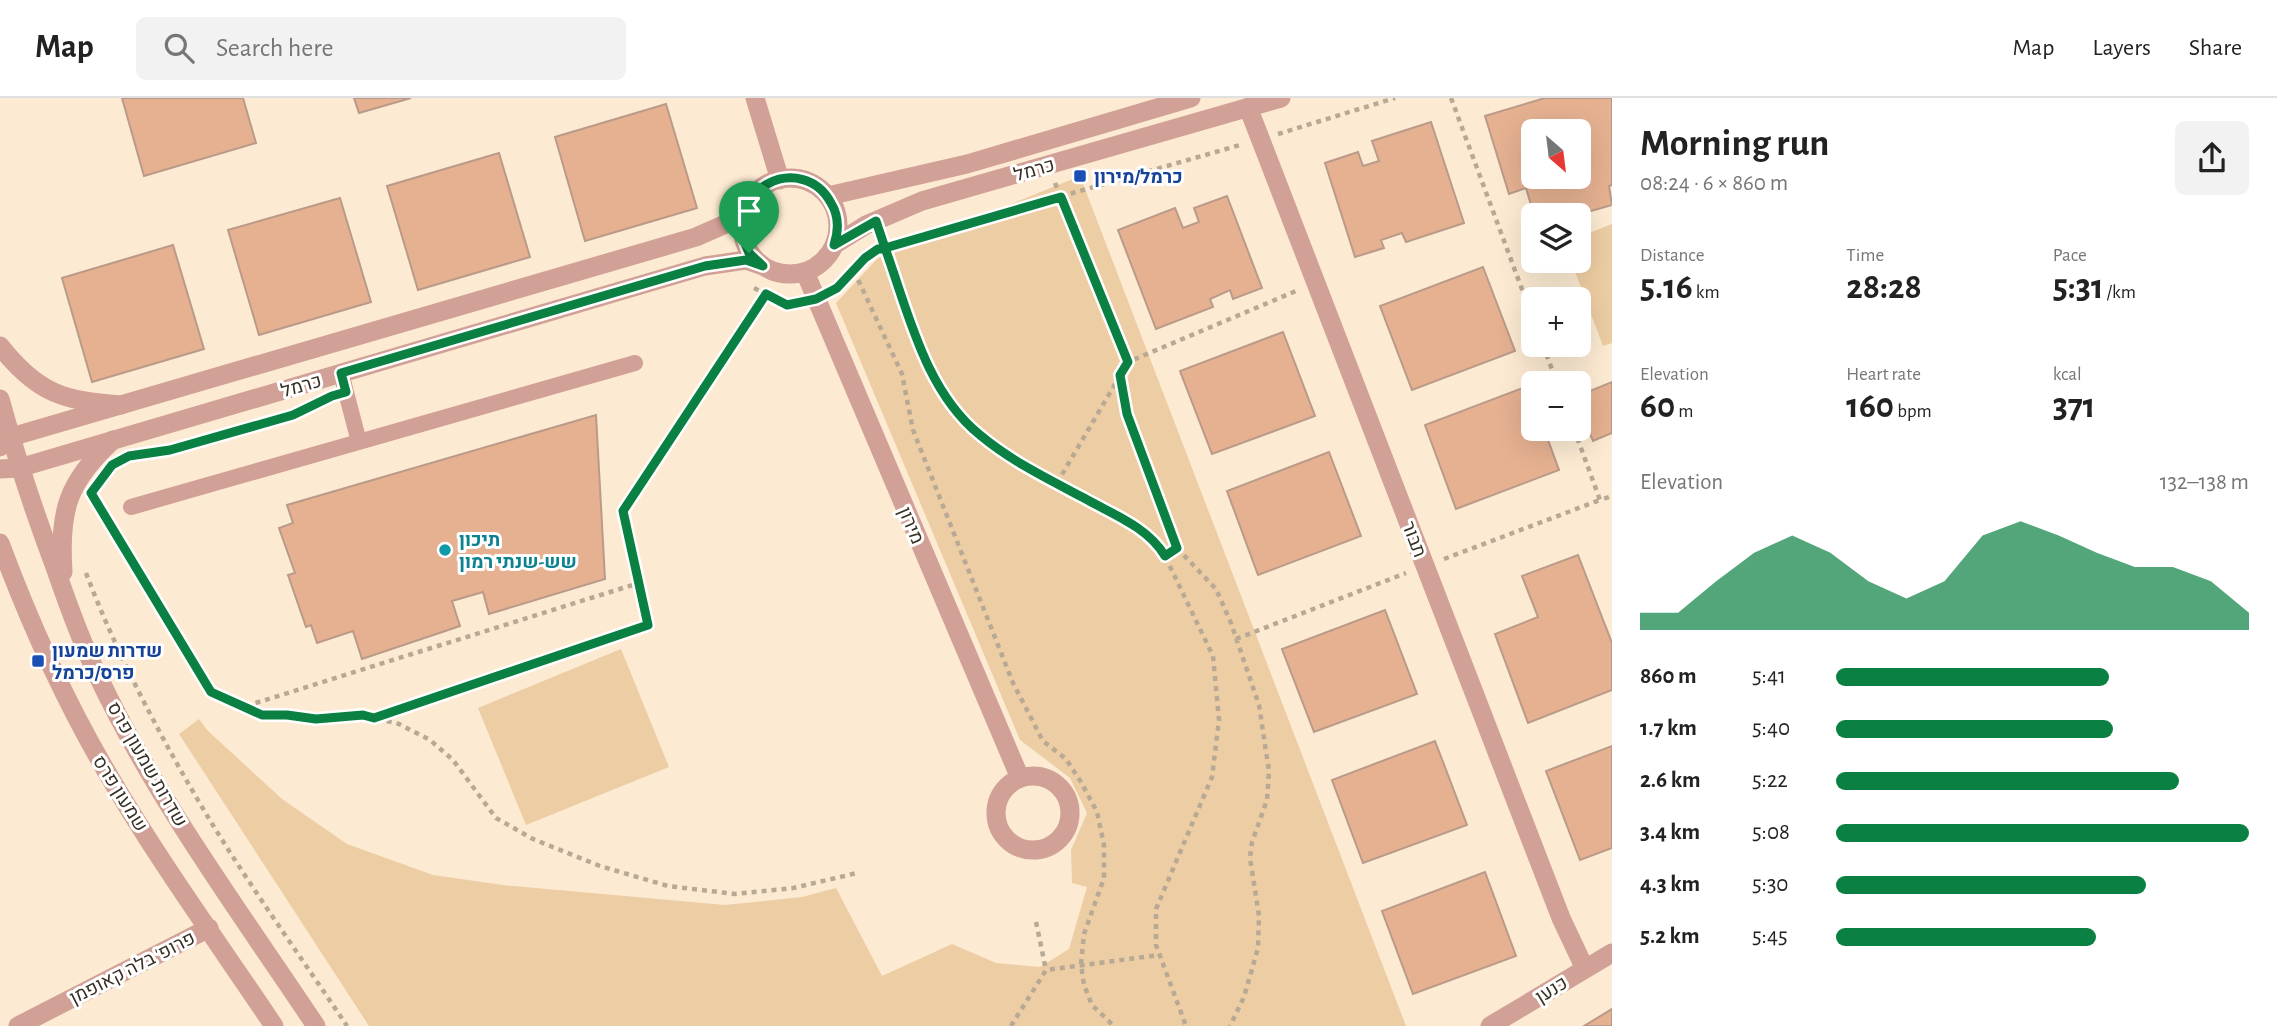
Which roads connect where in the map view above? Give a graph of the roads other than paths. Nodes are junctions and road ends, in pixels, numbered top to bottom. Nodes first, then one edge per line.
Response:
1 (755, 98) edge
2 (1191, 98) edge
3 (1281, 98) edge
4 (1248, 107) junction
5 (780, 180) junction
6 (828, 197) junction
7 (744, 211) junction
8 (834, 245) junction
9 (771, 270) junction
10 (805, 272) junction
11 (0, 346) edge
12 (635, 363) dead end
13 (341, 373) junction
14 (0, 399) edge
15 (121, 405) junction
16 (113, 440) junction
17 (5, 442) edge
18 (359, 442) junction
19 (9, 468) edge
20 (131, 507) dead end
21 (0, 543) edge
22 (64, 594) junction
23 (1020, 778) dead end
24 (209, 928) junction
25 (1612, 953) edge
26 (1585, 969) junction
27 (18, 1026) edge
28 (274, 1026) edge
29 (316, 1026) edge
30 (1490, 1026) edge

1 - 5 street
2 - 6 street, כרמל
3 - 4 street, כרמל
4 - 8 street, כרמל
4 - 26 street, תבור
5 - 6 street
5 - 7 street
6 - 8 street
7 - 9 street
7 - 15 street, כרמל
8 - 10 street
9 - 10 street
9 - 13 street, כרמל
10 - 23 street, מירון
11 - 15 street
12 - 18 lane
13 - 16 street, כרמל
13 - 18 lane
14 - 17 street, שדרות שמעון פרס
15 - 17 street, כרמל
16 - 19 street, כרמל
16 - 22 street
17 - 19 street, שדרות שמעון פרס
18 - 20 lane
19 - 22 street, שדרות שמעון פרס
21 - 24 street, שמעון פרס
22 - 29 street, שדרות שמעון פרס
24 - 27 street, פרופ' בלה קאופמן
24 - 28 street, שמעון פרס
25 - 26 street, כנען
26 - 30 street, כנען

